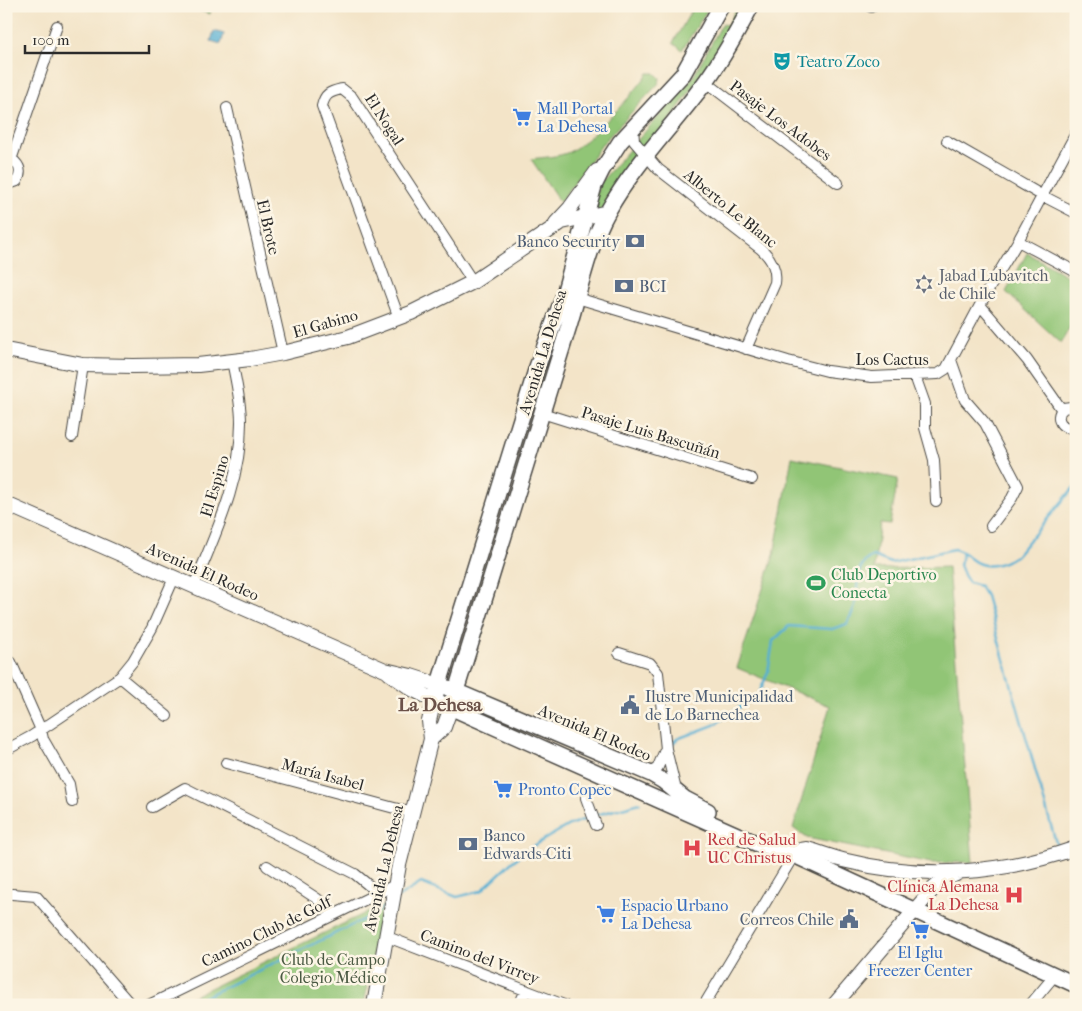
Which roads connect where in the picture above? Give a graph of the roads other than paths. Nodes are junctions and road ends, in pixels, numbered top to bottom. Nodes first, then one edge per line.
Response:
1 (721, 6) edge
2 (750, 6) edge
3 (57, 26) dead end
4 (706, 82) junction
5 (227, 108) dead end
6 (633, 128) junction
7 (1076, 133) edge
8 (947, 141) dead end
9 (614, 149) junction
10 (646, 156) junction
11 (9, 160) edge
12 (838, 183) dead end
13 (7, 187) edge
14 (1043, 196) junction
15 (608, 212) junction
16 (1076, 213) edge
17 (584, 217) junction
18 (551, 228) junction
19 (1018, 241) junction
20 (1076, 272) edge
21 (473, 282) junction
22 (577, 298) junction
23 (980, 305) junction
24 (399, 318) junction
25 (746, 349) junction
26 (6, 350) edge
27 (283, 353) junction
28 (951, 360) junction
29 (232, 362) junction
30 (83, 365) junction
31 (915, 376) junction
32 (1062, 410) junction
33 (1076, 410) edge
34 (542, 413) junction
35 (1076, 426) edge
36 (72, 437) dead end
37 (752, 480) dead end
38 (936, 502) dead end
39 (6, 504) edge
40 (991, 526) dead end
41 (174, 578) junction
42 (194, 586) junction
43 (619, 652) dead end
44 (11, 662) dead end
45 (385, 670) junction
46 (120, 677) junction
47 (439, 685) junction
48 (456, 692) junction
49 (434, 700) junction
50 (451, 708) junction
51 (167, 716) dead end
52 (539, 727) junction
53 (41, 730) junction
54 (431, 739) junction
55 (527, 741) junction
56 (6, 750) edge
57 (666, 750) junction
58 (226, 763) dead end
59 (651, 774) junction
60 (676, 790) junction
61 (586, 798) dead end
62 (72, 802) dead end
63 (152, 807) dead end
64 (413, 814) junction
65 (594, 819) dead end
66 (1076, 848) edge
67 (788, 852) junction
68 (267, 866) dead end
69 (923, 873) junction
70 (959, 873) junction
71 (395, 885) junction
72 (932, 890) junction
73 (378, 893) junction
74 (12, 894) dead end
75 (914, 912) junction
76 (336, 914) junction
77 (385, 936) junction
78 (1055, 976) junction
79 (1076, 985) edge
80 (526, 990) junction
81 (131, 1005) edge
82 (149, 1005) edge
83 (374, 1005) edge
84 (519, 1005) edge
85 (564, 1005) edge
86 (704, 1005) edge
87 (834, 1005) edge
88 (1030, 1005) edge

1 - 6 main road, Avenida La Dehesa
2 - 4 main road, Avenida La Dehesa
3 - 11 street
4 - 10 main road, Avenida La Dehesa
4 - 12 street, Pasaje Los Adobes
5 - 27 street, El Brote
6 - 9 main road, Avenida La Dehesa
6 - 10 street, Alberto Le Blanc
7 - 14 street, Los Cactus
8 - 14 street
9 - 17 main road, Avenida La Dehesa
9 - 18 main road, El Gabino
10 - 15 main road, Avenida La Dehesa
10 - 25 street, Alberto Le Blanc
11 - 13 street
14 - 16 street
14 - 19 street, Los Cactus
15 - 17 main road, El Gabino
15 - 22 main road, Avenida La Dehesa
17 - 18 main road, El Gabino
17 - 47 main road, Avenida La Dehesa
18 - 21 main road, El Gabino
19 - 20 street
19 - 23 street, Los Cactus
21 - 24 main road, El Gabino
21 - 24 street, El Nogal
22 - 25 street, Los Cactus
22 - 34 main road, Avenida La Dehesa
23 - 28 street, Los Cactus
23 - 32 street
24 - 27 main road, El Gabino
25 - 31 street, Los Cactus
26 - 30 main road, El Gabino
27 - 29 main road, El Gabino
28 - 31 street, Los Cactus
28 - 40 street
29 - 30 main road, El Gabino
29 - 42 street, El Espino
30 - 36 street
31 - 38 street
32 - 33 street
32 - 35 street
34 - 37 street, Pasaje Luis Bascuñán
34 - 48 main road, Avenida La Dehesa
39 - 41 main road, Avenida El Rodeo
41 - 42 main road, Avenida El Rodeo
41 - 46 street
42 - 45 main road, Avenida El Rodeo
43 - 57 street
44 - 53 street
45 - 47 main road, Avenida El Rodeo
45 - 49 main road, Avenida El Rodeo
46 - 51 street
46 - 53 street
47 - 48 main road, Avenida El Rodeo
47 - 49 main road, Avenida La Dehesa
48 - 50 main road, Avenida La Dehesa
48 - 52 main road, Avenida El Rodeo
49 - 50 main road, Avenida El Rodeo
49 - 54 main road, Avenida La Dehesa
50 - 54 main road, Avenida La Dehesa
50 - 55 main road, Avenida El Rodeo
52 - 55 main road
52 - 59 main road, Avenida El Rodeo
53 - 56 street
53 - 62 street
54 - 64 main road, Avenida La Dehesa
55 - 67 main road, Avenida El Rodeo
57 - 59 street
57 - 60 street
58 - 64 street, María Isabel
59 - 60 main road, Avenida El Rodeo
60 - 67 main road, Avenida El Rodeo
61 - 65 street
63 - 73 street
64 - 71 main road, Avenida La Dehesa
66 - 70 main road, Avenida El Rodeo
67 - 69 main road, Avenida El Rodeo
67 - 75 main road, Avenida El Rodeo
67 - 86 street
68 - 76 street
69 - 70 main road, Avenida El Rodeo
69 - 72 main road
70 - 72 main road
71 - 73 street, Camino Club de Golf
71 - 77 main road, Avenida La Dehesa
72 - 75 main road
73 - 76 street, Camino Club de Golf
74 - 81 street
75 - 78 main road, Avenida El Rodeo
75 - 87 main road
76 - 82 street, Camino Club de Golf
77 - 80 street, Camino del Virrey
77 - 83 main road, Avenida La Dehesa
78 - 79 main road, Avenida El Rodeo
78 - 88 street
80 - 84 street
80 - 85 street, Camino del Virrey

